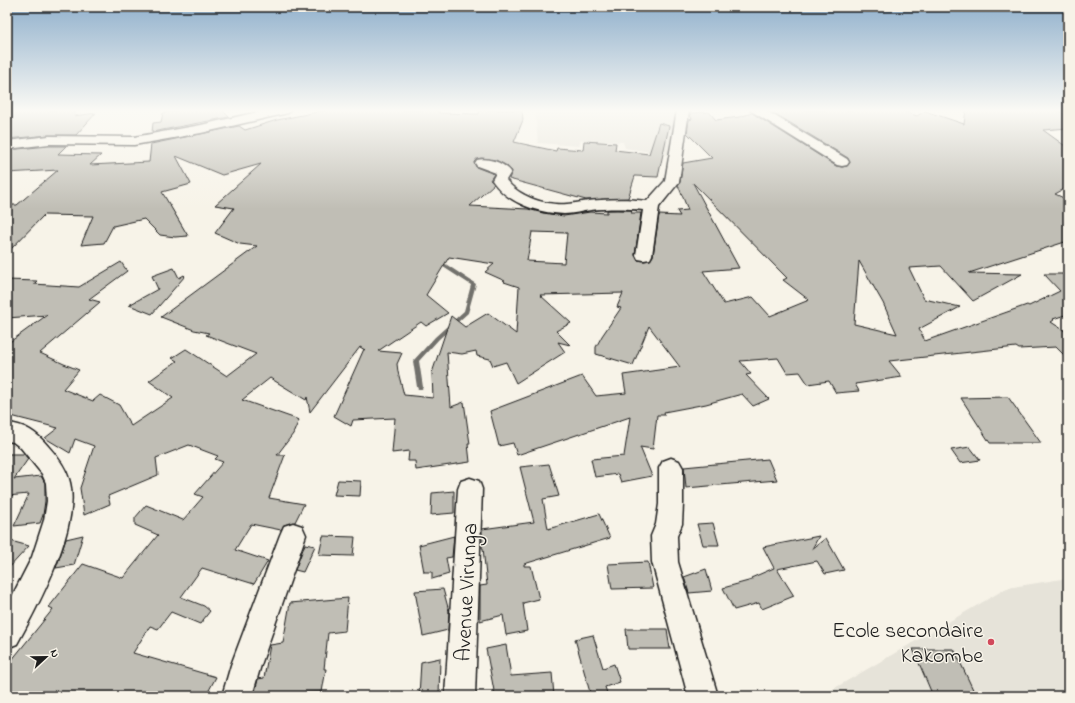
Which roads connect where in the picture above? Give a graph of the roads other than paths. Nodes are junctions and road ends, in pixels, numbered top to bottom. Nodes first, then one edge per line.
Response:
1 (25, 143) edge
2 (679, 143) edge
3 (810, 143) edge
4 (7, 145) edge
5 (842, 162) dead end
6 (482, 164) dead end
7 (651, 206) junction
8 (644, 255) dead end
9 (7, 432) edge
10 (671, 468) dead end
11 (470, 489) dead end
12 (293, 535) dead end
13 (7, 634) edge
14 (237, 696) edge
15 (460, 696) edge
16 (703, 696) edge

1 - 4 street
2 - 7 street
3 - 5 street
6 - 7 street
7 - 8 street
9 - 13 street
10 - 16 street
11 - 15 street, Avenue Virunga
12 - 14 street

